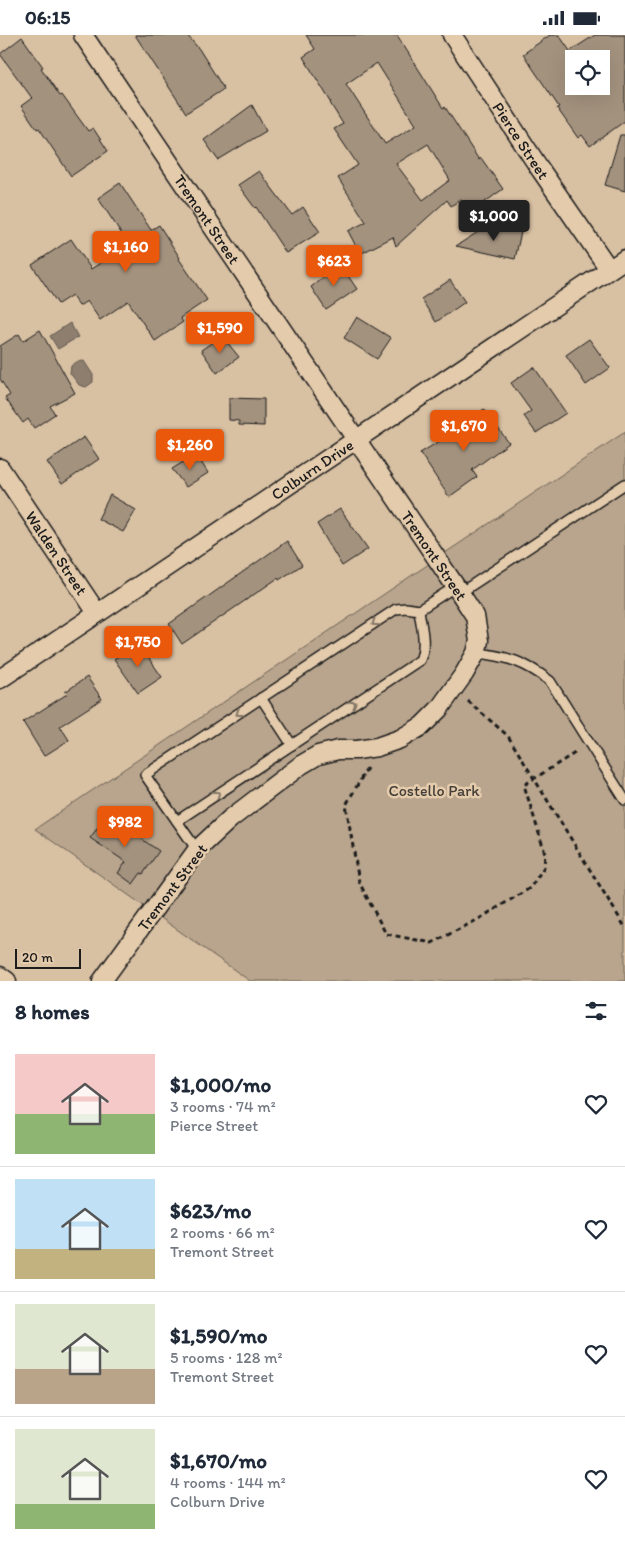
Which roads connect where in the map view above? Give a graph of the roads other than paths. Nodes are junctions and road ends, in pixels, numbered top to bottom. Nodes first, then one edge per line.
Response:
1 (83, 35) edge
2 (452, 35) edge
3 (625, 259) edge
4 (610, 269) junction
5 (356, 440) junction
6 (0, 468) edge
7 (625, 484) edge
8 (458, 589) junction
9 (419, 610) junction
10 (97, 613) junction
11 (476, 653) junction
12 (0, 679) edge
13 (261, 698) junction
14 (292, 745) junction
15 (625, 800) edge
16 (177, 821) junction
17 (197, 850) junction
18 (0, 976) edge
19 (6, 981) edge
20 (102, 981) edge

1 - 5 street, Tremont Street
2 - 4 street, Pierce Street
3 - 4 street, Colburn Drive
4 - 5 street, Colburn Drive
5 - 8 street, Tremont Street
5 - 10 street, Colburn Drive
6 - 10 street, Walden Street
7 - 8 lane
8 - 9 lane
8 - 11 street, Tremont Street
9 -> 13 lane
14 -> 9 lane
10 - 12 street, Colburn Drive
11 - 15 lane
11 - 17 street, Tremont Street
13 - 14 lane
13 -> 16 lane
16 -> 14 lane
16 - 17 lane
17 - 20 street, Tremont Street
18 - 19 street

